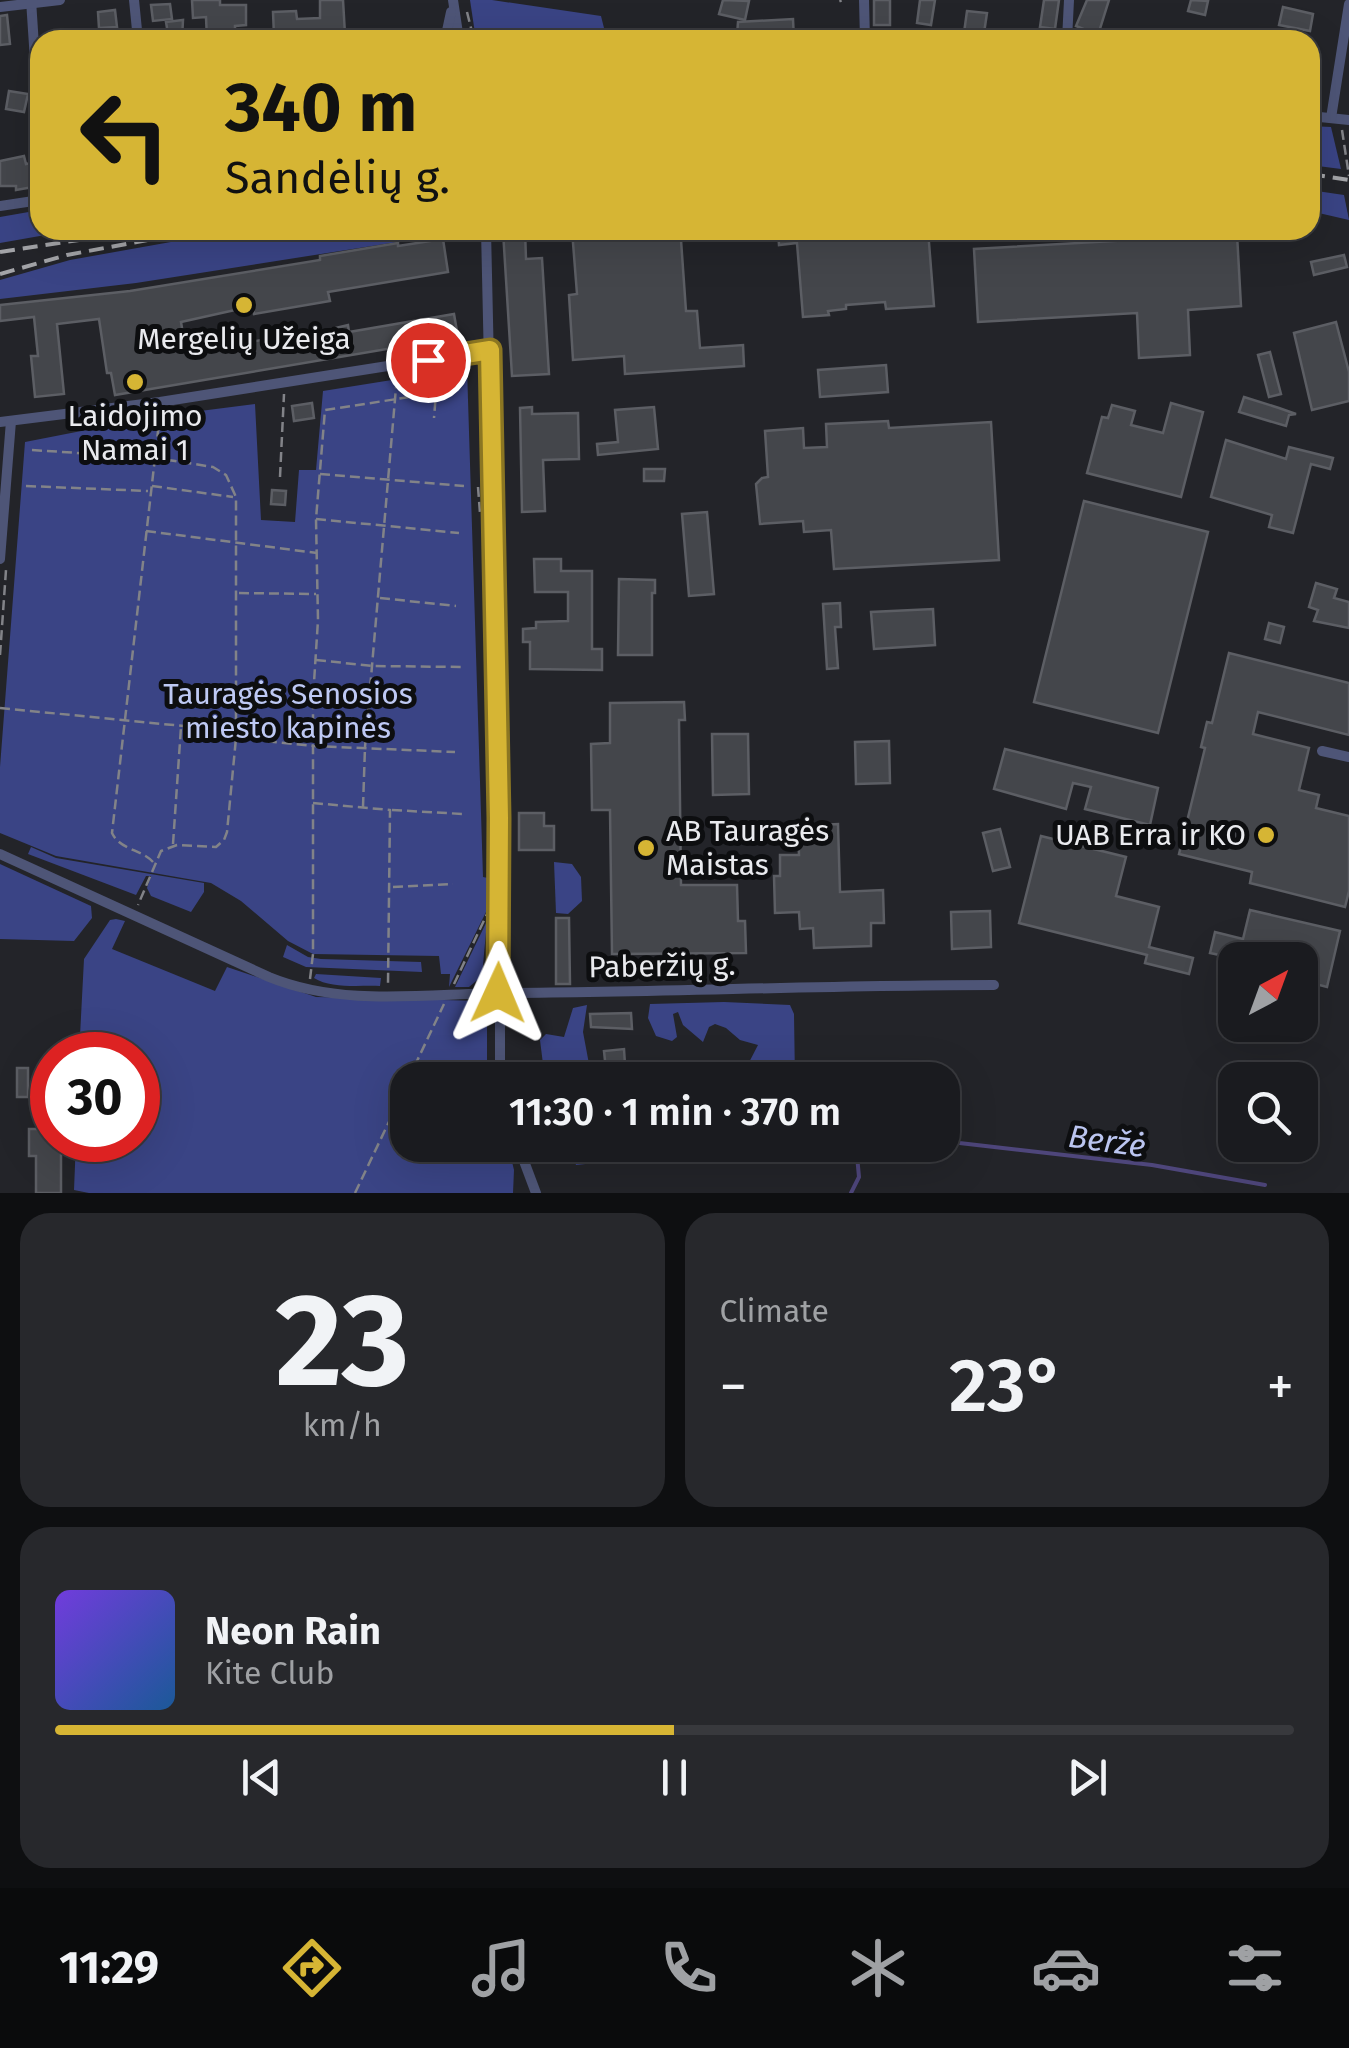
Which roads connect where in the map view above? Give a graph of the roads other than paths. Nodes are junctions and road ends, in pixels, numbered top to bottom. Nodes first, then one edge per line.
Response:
1 (60, 0) edge
2 (134, 0) edge
3 (864, 0) edge
4 (1069, 0) edge
5 (31, 2) edge
6 (452, 3) edge
7 (1349, 4) edge
8 (0, 8) edge
9 (33, 30) edge
10 (137, 30) edge
11 (448, 30) edge
12 (457, 30) edge
13 (865, 30) edge
14 (1068, 30) edge
15 (1320, 117) edge
16 (1330, 118) junction
17 (1349, 120) edge
18 (30, 202) edge
19 (0, 206) edge
20 (486, 240) edge
21 (490, 350) junction
22 (6, 421) edge
23 (0, 559) edge
24 (1322, 751) dead end
25 (1349, 756) edge
26 (0, 854) edge
27 (994, 985) dead end
28 (498, 993) junction
29 (500, 1062) edge
30 (525, 1162) edge
31 (532, 1180) junction
32 (526, 1193) edge
33 (536, 1193) edge
34 (544, 1193) edge

1 - 5 street
2 - 10 street
3 - 13 street
4 - 14 street
5 - 8 street
5 - 9 street
6 - 11 street
6 - 12 street
7 - 16 street
15 - 16 street
16 - 17 street
18 - 19 street
20 - 21 street
21 - 22 street
21 - 28 street
22 - 23 street
24 - 25 street
26 - 28 street, Paberžių g.
27 - 28 street, Paberžių g.
28 - 29 street
30 - 31 street
31 - 32 street
31 - 33 street
31 - 34 street

